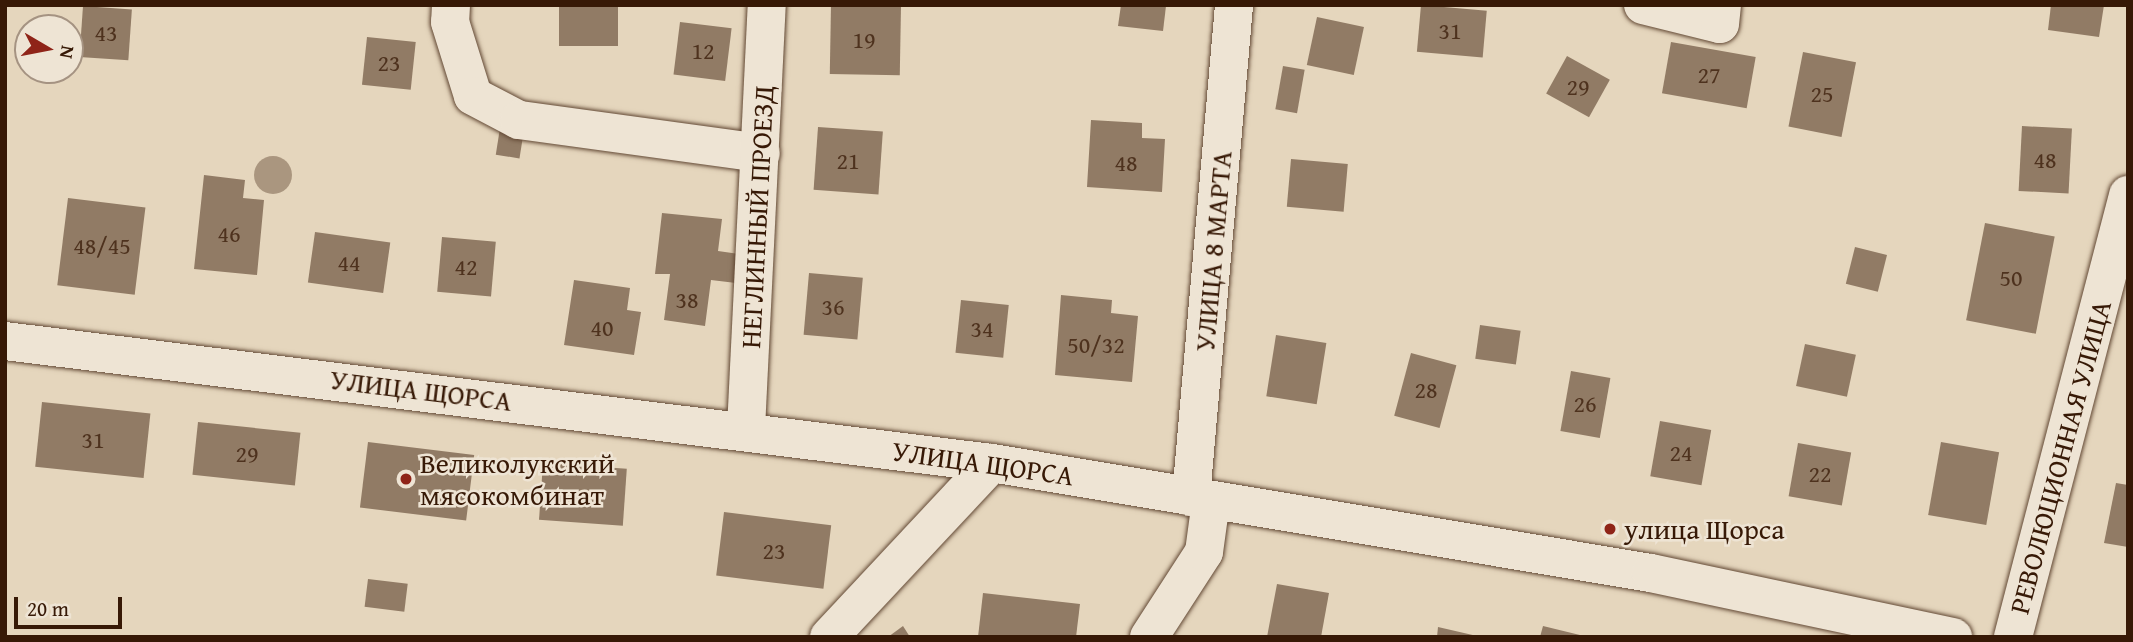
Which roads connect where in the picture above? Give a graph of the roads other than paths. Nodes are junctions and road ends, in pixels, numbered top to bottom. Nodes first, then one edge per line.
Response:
1 (767, 5) edge
2 (1234, 5) edge
3 (1643, 5) edge
4 (1722, 5) edge
5 (451, 14) edge
6 (761, 153) junction
7 (2126, 209) edge
8 (5, 341) edge
9 (746, 429) junction
10 (992, 463) junction
11 (1201, 499) junction
12 (830, 637) edge
13 (1149, 637) edge
14 (1953, 637) edge
15 (2013, 637) edge

1 - 6 street, НЕГЛИННЫЙ ПРОЕЗД
2 - 11 street, УЛИЦА 8 МАРТА
3 - 4 street
5 - 6 street
6 - 9 street, НЕГЛИННЫЙ ПРОЕЗД
7 - 15 street, РЕВОЛЮЦИОННАЯ УЛИЦА
8 - 9 street, УЛИЦА ЩОРСА
9 - 10 street, УЛИЦА ЩОРСА
10 - 11 street, УЛИЦА ЩОРСА
10 - 12 street
11 - 13 street, УЛИЦА 8 МАРТА
11 - 14 street, УЛИЦА ЩОРСА

